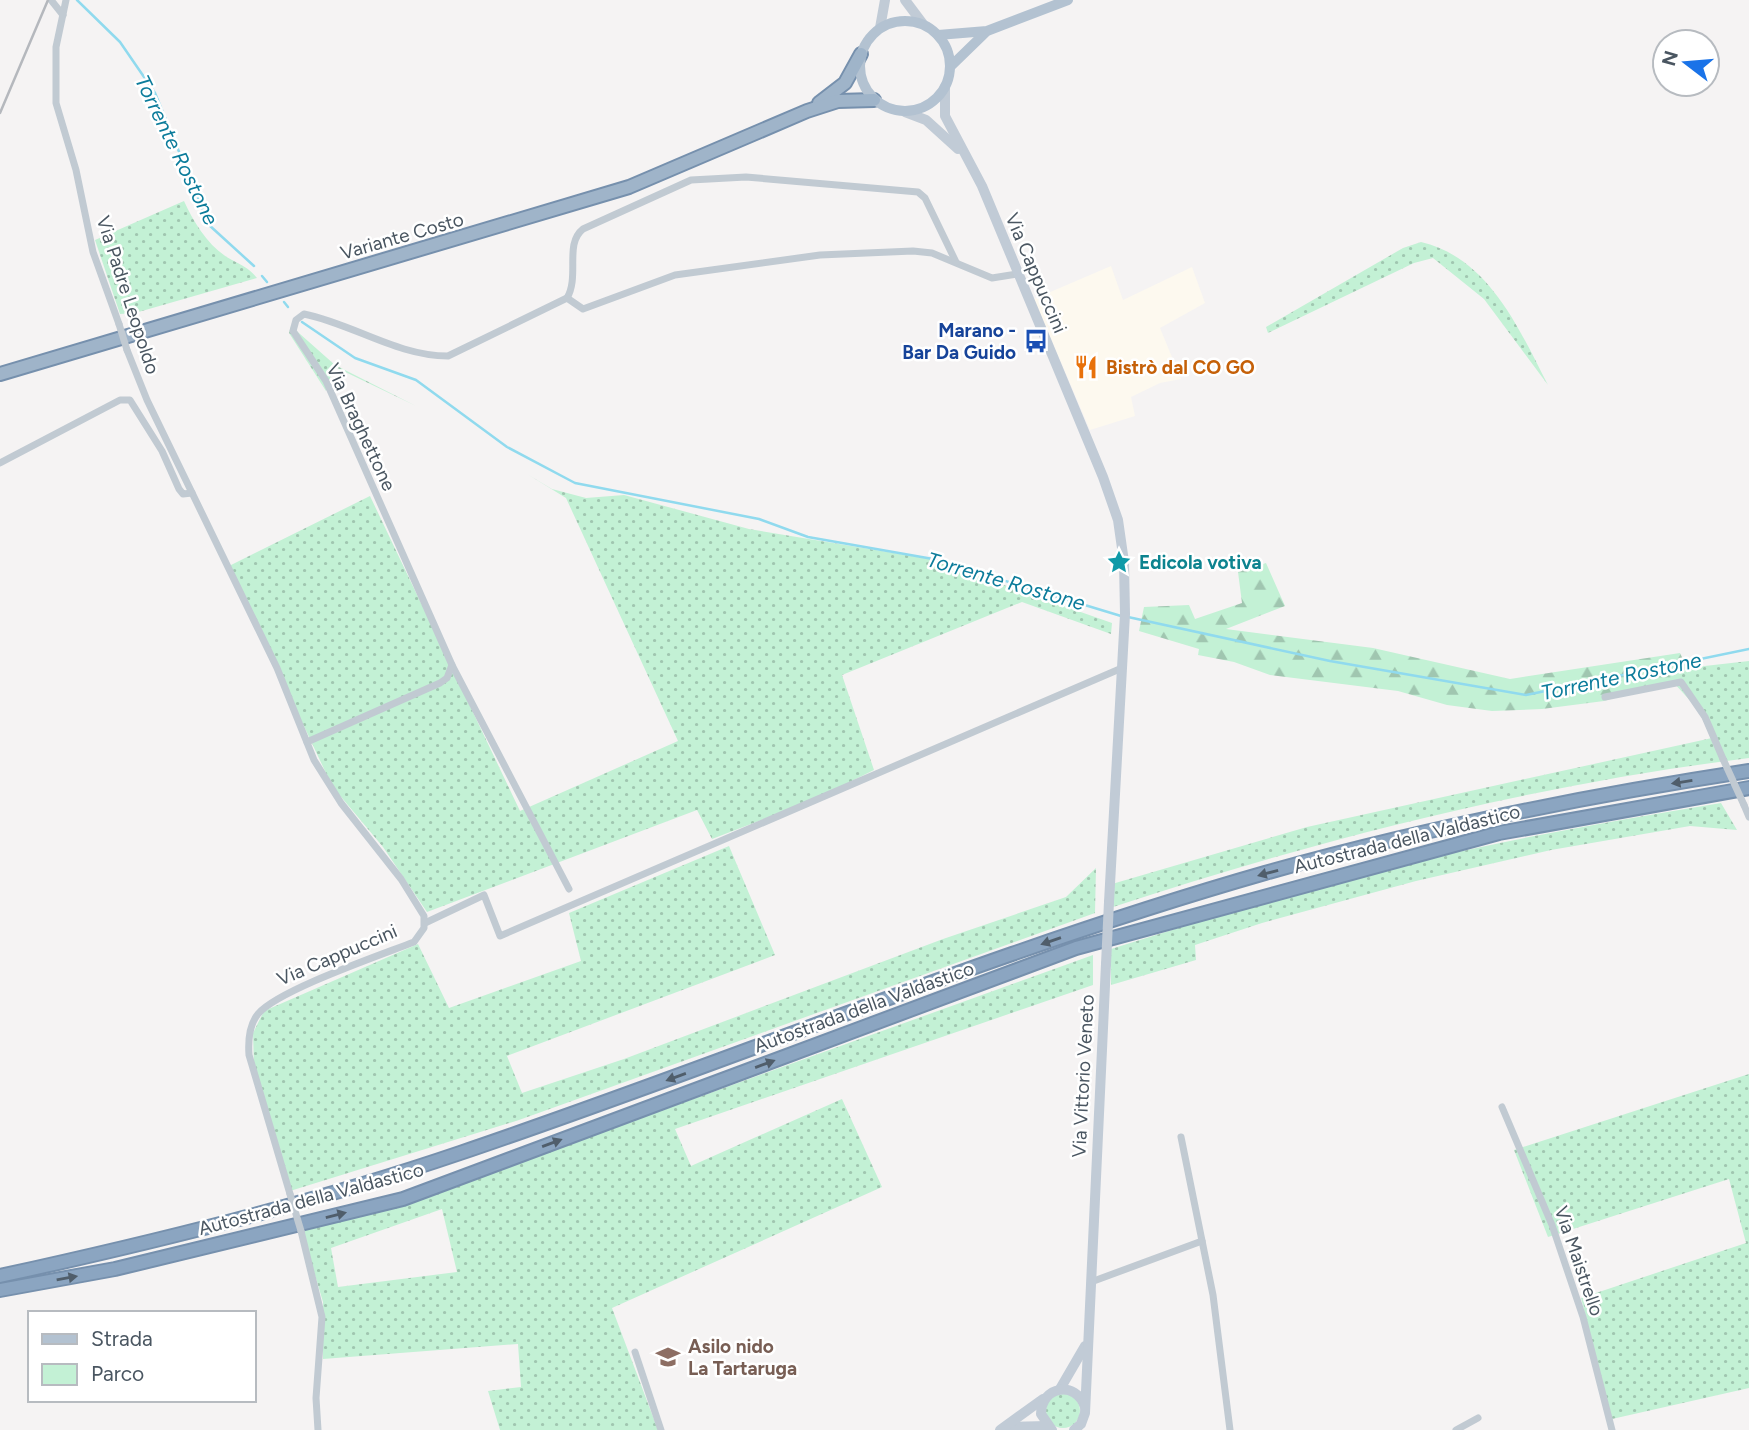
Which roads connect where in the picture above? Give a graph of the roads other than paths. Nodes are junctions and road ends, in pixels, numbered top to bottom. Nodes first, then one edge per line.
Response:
1 (51, 0) edge
2 (66, 0) edge
3 (885, 0) edge
4 (905, 0) edge
5 (1068, 0) edge
6 (63, 15) junction
7 (923, 24) junction
8 (880, 28) junction
9 (987, 31) junction
10 (938, 35) junction
11 (861, 54) junction
12 (950, 67) junction
13 (945, 87) junction
14 (874, 100) junction
15 (807, 111) junction
16 (905, 112) junction
17 (963, 155) junction
18 (956, 262) junction
19 (1017, 274) junction
20 (567, 298) junction
21 (0, 374) edge
22 (0, 463) edge
23 (192, 493) junction
24 (453, 665) junction
25 (1122, 668) junction
26 (1605, 696) dead end
27 (307, 742) junction
28 (1749, 771) edge
29 (1749, 788) edge
30 (1749, 817) edge
31 (1113, 818) joint
32 (569, 888) dead end
33 (425, 923) junction
34 (1502, 1107) dead end
35 (1181, 1137) dead end
36 (1202, 1241) junction
37 (0, 1276) edge
38 (1091, 1282) junction
39 (0, 1290) edge
40 (1088, 1336) junction
41 (635, 1352) dead end
42 (1060, 1389) junction
43 (1046, 1396) junction
44 (1085, 1407) junction
45 (1478, 1418) dead end
46 (1049, 1428) edge
47 (1002, 1429) edge
48 (318, 1430) edge
49 (661, 1430) edge
50 (1074, 1430) edge
51 (1230, 1430) edge
52 (1456, 1430) edge
53 (1612, 1430) edge

1 - 6 street
2 - 6 street, Via Padre Leopoldo
3 - 8 main road
4 - 7 main road
5 - 9 main road
6 - 23 street, Via Padre Leopoldo, bridge
7 - 8 main road
7 - 10 main road
8 - 11 main road
9 - 10 main road
9 - 12 main road
10 - 12 main road
11 - 14 main road
11 - 15 highway
12 - 13 main road
13 - 16 main road
13 - 17 main road, Via Cappuccini
14 - 15 highway
14 - 16 main road
15 - 21 highway, Variante Costo
16 - 17 main road, Via Cappuccini
17 - 19 main road, Via Cappuccini
18 - 19 street
18 - 20 street
18 - 20 street
19 - 25 main road, Via Cappuccini
20 - 24 street, Via Braghettone
22 - 23 street, Via Padre Leopoldo
23 - 27 street, Via Padre Leopoldo
24 - 27 street
24 - 32 street
25 - 31 main road, Via Cappuccini
25 - 33 street
26 - 30 street, bridge
27 - 33 street
28 -> 37 highway, Autostrada della Valdastico
39 -> 29 highway, Autostrada della Valdastico
31 - 38 main road, Via Vittorio Veneto, bridge
33 - 48 street, Via Cappuccini, bridge
34 - 53 street, Via Maistrello
35 - 36 street
36 - 38 street
36 - 51 street
38 - 40 main road, Via Vittorio Veneto
40 - 42 main road, Via Vittorio Veneto
40 - 44 main road, Via Vittorio Veneto
41 - 49 street
42 - 43 main road
42 - 44 main road
43 - 46 main road
43 - 47 main road
44 - 50 main road, Via Vittorio Veneto
45 - 52 street
46 - 47 main road

